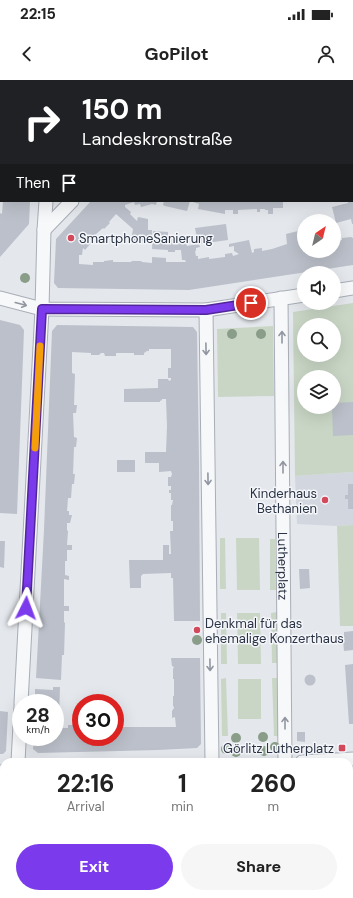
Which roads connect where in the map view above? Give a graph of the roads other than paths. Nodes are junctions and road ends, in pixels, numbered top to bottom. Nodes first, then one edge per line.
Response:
1 (46, 202) edge
2 (71, 202) edge
3 (44, 230) junction
4 (353, 288) edge
5 (341, 290) edge
6 (297, 296) edge
7 (0, 298) edge
8 (281, 298) junction
9 (42, 309) junction
10 (206, 310) junction
11 (22, 694) edge
12 (19, 746) edge
13 (18, 758) edge
14 (212, 758) edge
15 (285, 758) edge

1 - 3 street
2 - 3 street
3 - 9 street
4 - 5 street
6 - 8 street
7 -> 9 street
8 - 10 street
15 -> 8 street, Lutherplatz
9 - 10 street
9 - 11 street
10 -> 14 street
12 - 13 street

